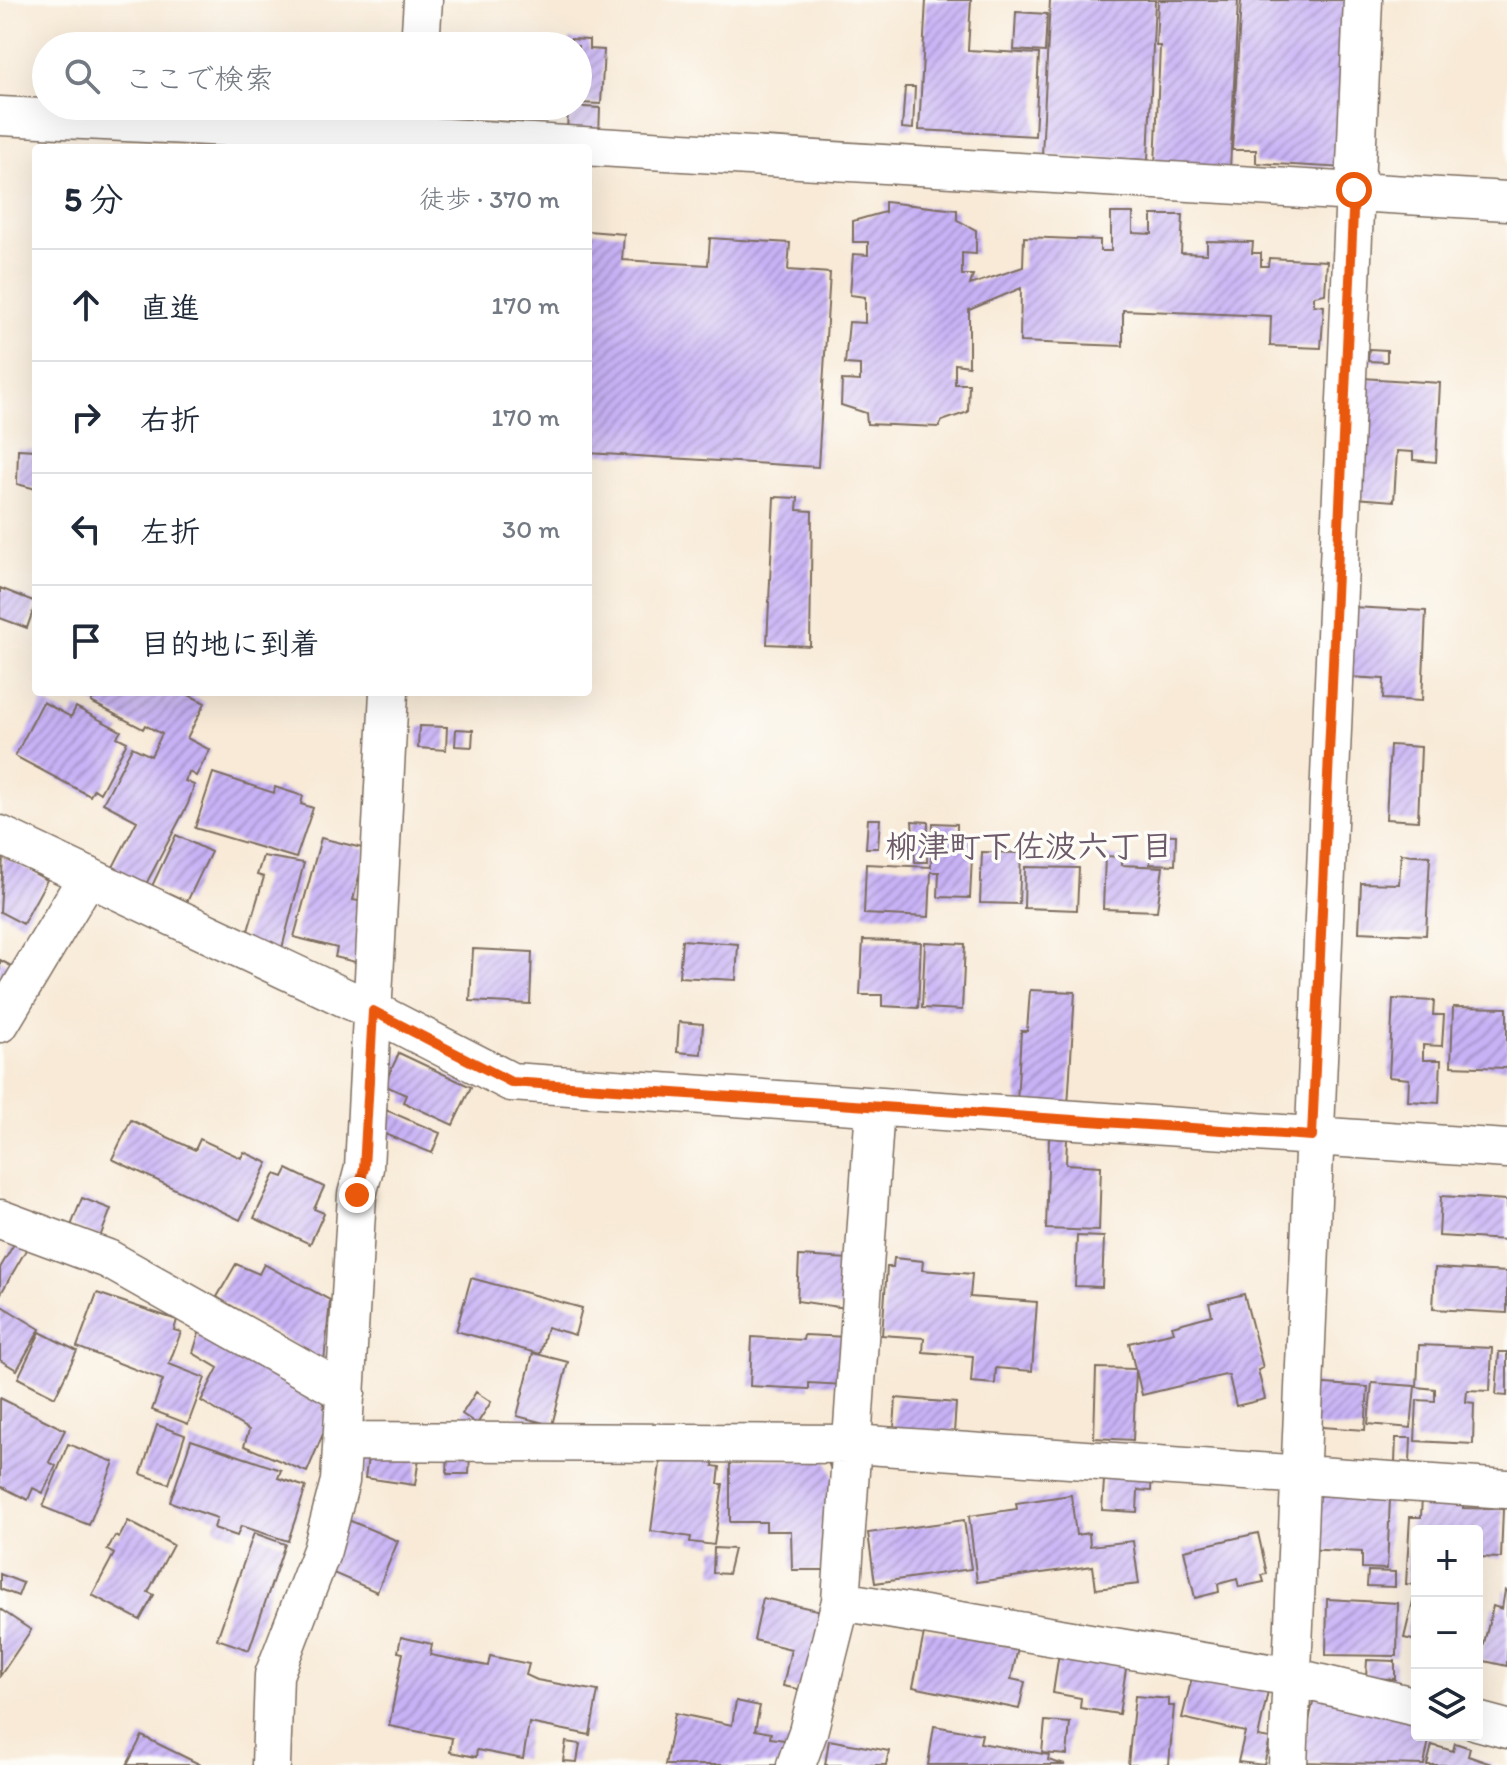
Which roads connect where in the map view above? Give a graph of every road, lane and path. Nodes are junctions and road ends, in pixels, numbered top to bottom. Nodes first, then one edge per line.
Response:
1 (423, 0) edge
2 (1363, 0) edge
3 (421, 32) edge
4 (0, 116) edge
5 (32, 117) edge
6 (119, 120) edge
7 (415, 130) edge
8 (1354, 190) junction
9 (1507, 201) edge
10 (389, 696) edge
11 (0, 835) edge
12 (88, 876) junction
13 (373, 1011) junction
14 (0, 1023) edge
15 (875, 1107) junction
16 (1312, 1136) junction
17 (1507, 1149) edge
18 (0, 1219) edge
19 (346, 1393) junction
20 (343, 1441) junction
21 (853, 1444) junction
22 (1300, 1475) junction
23 (1507, 1489) edge
24 (841, 1601) junction
25 (1292, 1677) junction
26 (1411, 1706) edge
27 (1483, 1723) edge
28 (1507, 1729) edge
29 (271, 1765) edge
30 (796, 1765) edge
31 (1288, 1765) edge

1 - 3 street
2 - 8 street
4 - 5 street
6 - 7 street
7 - 8 street
8 - 9 street
8 - 16 street
10 - 13 street
11 - 12 street
12 - 13 street
12 - 14 street
13 - 15 street
13 - 19 street
15 - 16 street
15 - 21 street
16 - 17 street
16 - 22 street
18 - 19 street
19 - 20 street
20 - 21 street
20 - 29 street
21 - 22 street
21 - 24 street
22 - 23 street
22 - 25 street
24 - 25 street
24 - 30 street
25 - 26 street
25 - 31 street
27 - 28 street

